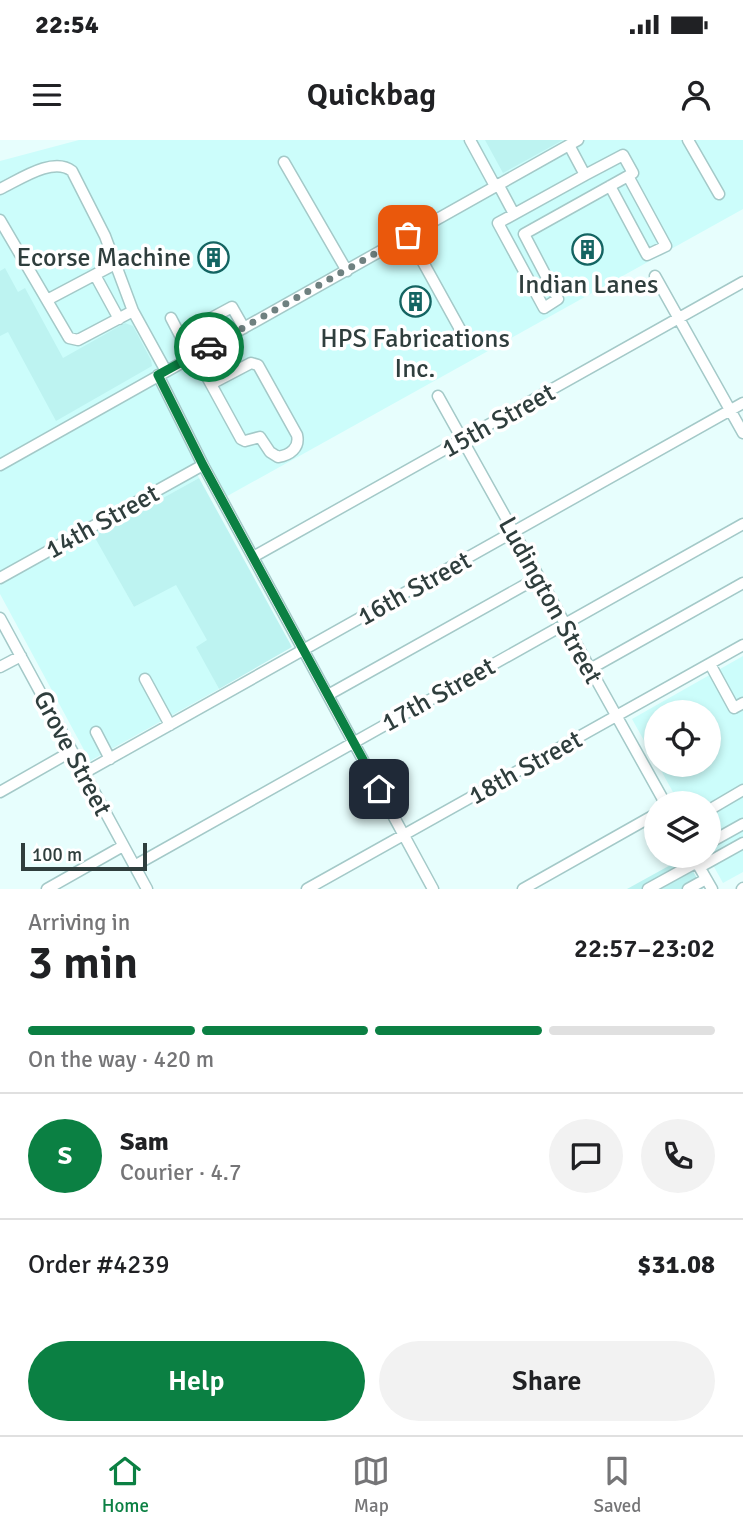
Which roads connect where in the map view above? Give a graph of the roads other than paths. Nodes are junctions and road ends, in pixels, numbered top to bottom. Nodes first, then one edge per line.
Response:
1 (470, 140) edge
2 (688, 140) edge
3 (573, 142) edge
4 (284, 162) dead end
5 (585, 175) junction
6 (628, 176) junction
7 (497, 185) junction
8 (610, 186) junction
9 (0, 189) edge
10 (719, 194) dead end
11 (514, 214) junction
12 (0, 220) edge
13 (408, 235) junction
14 (117, 263) junction
15 (347, 271) junction
16 (95, 275) junction
17 (655, 276) dead end
18 (743, 282) edge
19 (47, 300) junction
20 (133, 311) junction
21 (171, 318) dead end
22 (679, 318) junction
23 (119, 319) junction
24 (244, 328) junction
25 (180, 335) junction
26 (466, 340) dead end
27 (195, 355) junction
28 (162, 373) junction
29 (211, 384) junction
30 (438, 396) dead end
31 (743, 403) edge
32 (730, 410) junction
33 (743, 433) edge
34 (462, 440) junction
35 (0, 465) edge
36 (203, 465) junction
37 (743, 524) edge
38 (514, 532) junction
39 (253, 558) junction
40 (539, 577) junction
41 (0, 578) edge
42 (743, 583) edge
43 (0, 618) edge
44 (565, 624) junction
45 (743, 645) edge
46 (303, 650) junction
47 (21, 656) junction
48 (710, 664) junction
49 (0, 667) edge
50 (590, 669) junction
51 (145, 679) dead end
52 (328, 695) junction
53 (743, 703) edge
54 (616, 716) junction
55 (170, 725) junction
56 (96, 733) dead end
57 (353, 742) junction
58 (72, 751) junction
59 (110, 759) junction
60 (84, 773) junction
61 (743, 790) edge
62 (658, 791) edge
63 (0, 792) edge
64 (721, 803) edge
65 (644, 821) edge
66 (743, 824) edge
67 (403, 835) junction
68 (721, 836) edge
69 (743, 843) edge
70 (123, 846) junction
71 (721, 852) edge
72 (134, 866) junction
73 (686, 868) edge
74 (700, 868) edge
75 (709, 884) edge
76 (47, 889) edge
77 (147, 889) edge
78 (307, 889) edge
79 (433, 889) edge
80 (523, 889) edge
81 (648, 889) edge
82 (688, 889) edge

1 - 7 street
2 - 10 street
3 - 5 street
3 - 7 street
4 - 15 street
5 - 6 street
5 - 11 street
6 - 8 street
6 - 8 street
7 - 11 street
7 - 13 street
8 - 11 street
9 - 14 street
12 - 19 street
13 - 15 street
13 - 26 street
14 - 16 street
14 - 20 street
15 - 24 street
16 - 19 street
16 - 23 street
17 - 22 street
18 - 22 street, 15th Street
19 - 23 street
20 - 23 street
20 - 28 street
21 - 25 street
22 - 32 street
22 - 34 street, 15th Street
24 - 25 street
24 - 27 street
25 - 27 street
27 - 28 street
27 - 29 street
28 - 35 street
28 - 36 street
29 - 29 street
30 - 34 street, Ludington Street
31 - 32 street, 16th Street
32 - 33 street
32 - 38 street, 16th Street
34 - 38 street, Ludington Street
34 - 39 street, 15th Street
36 - 39 street
36 - 41 street, 14th Street
37 - 44 street, 17th Street
38 - 40 street, Ludington Street
38 - 46 street, 16th Street
39 - 46 street
40 - 44 street, Ludington Street
40 - 52 street
42 - 50 street
43 - 47 street, Grove Street
44 - 50 street, Ludington Street
44 - 57 street, 17th Street
45 - 48 street, 18th Street
46 - 52 street
46 - 55 street, 16th Street
47 - 49 street
47 - 58 street, Grove Street
48 - 53 street
48 - 54 street, 18th Street
50 - 54 street, Ludington Street
51 - 55 street
52 - 57 street
54 - 62 street, Ludington Street
54 - 67 street, 18th Street
55 - 59 street, 16th Street
56 - 59 street
57 - 67 street
57 - 72 street, 17th Street
58 - 60 street, Grove Street
58 - 63 street
59 - 60 street, 16th Street
60 - 70 street, Grove Street
61 - 64 street
65 - 80 street
66 - 68 street
67 - 78 street, 18th Street
67 - 79 street
69 - 71 street
70 - 72 street, Grove Street
70 - 76 street
72 - 77 street, Grove Street
73 - 81 street
74 - 75 street
75 - 82 street

